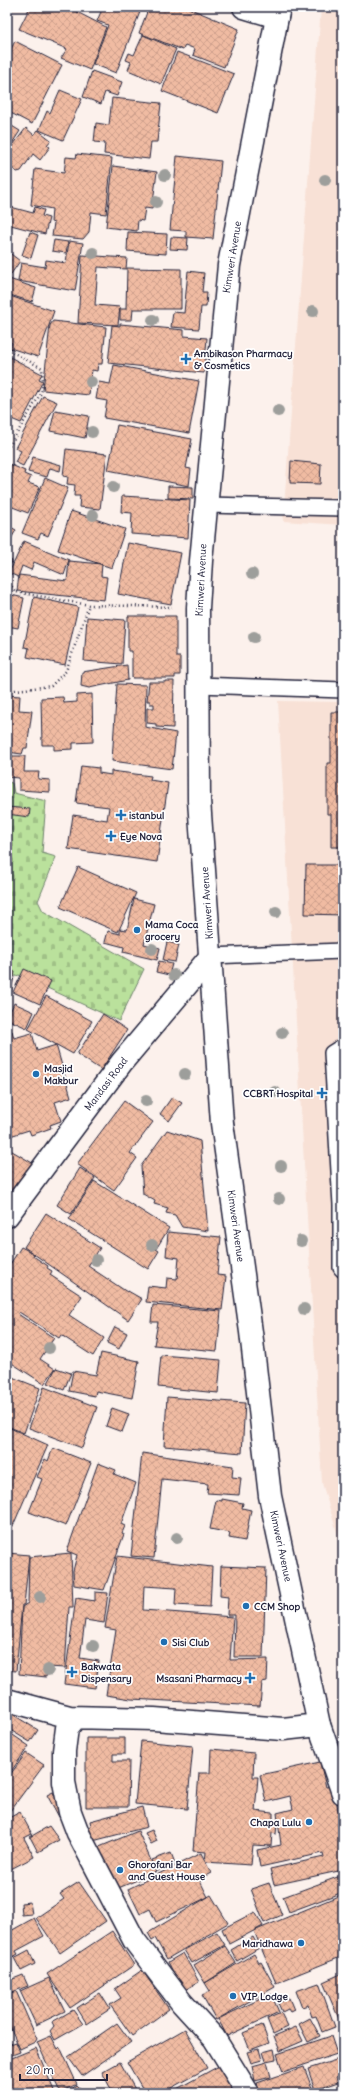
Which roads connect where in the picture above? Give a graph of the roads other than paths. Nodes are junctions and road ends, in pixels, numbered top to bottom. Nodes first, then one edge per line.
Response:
1 (244, 7) edge
2 (278, 12) edge
3 (206, 505) junction
4 (343, 508) edge
5 (199, 685) junction
6 (343, 690) edge
7 (343, 952) edge
8 (211, 956) junction
9 (343, 1046) edge
10 (340, 1126) edge
11 (342, 1205) edge
12 (7, 1216) edge
13 (343, 1270) edge
14 (7, 1700) edge
15 (70, 1717) junction
16 (319, 1725) junction
17 (343, 1793) edge
18 (248, 2093) edge

1 - 2 street
2 - 3 street, Kimweri Avenue
3 - 4 lane
3 - 5 street, Kimweri Avenue
5 - 6 lane
5 - 8 street, Kimweri Avenue
7 - 8 lane
8 - 12 street, Mandasi Road
8 - 16 street, Kimweri Avenue
9 - 10 lane
10 - 11 lane
11 - 13 lane
14 - 15 street
15 - 16 street
15 - 18 street
16 - 17 street, Kimweri Avenue

